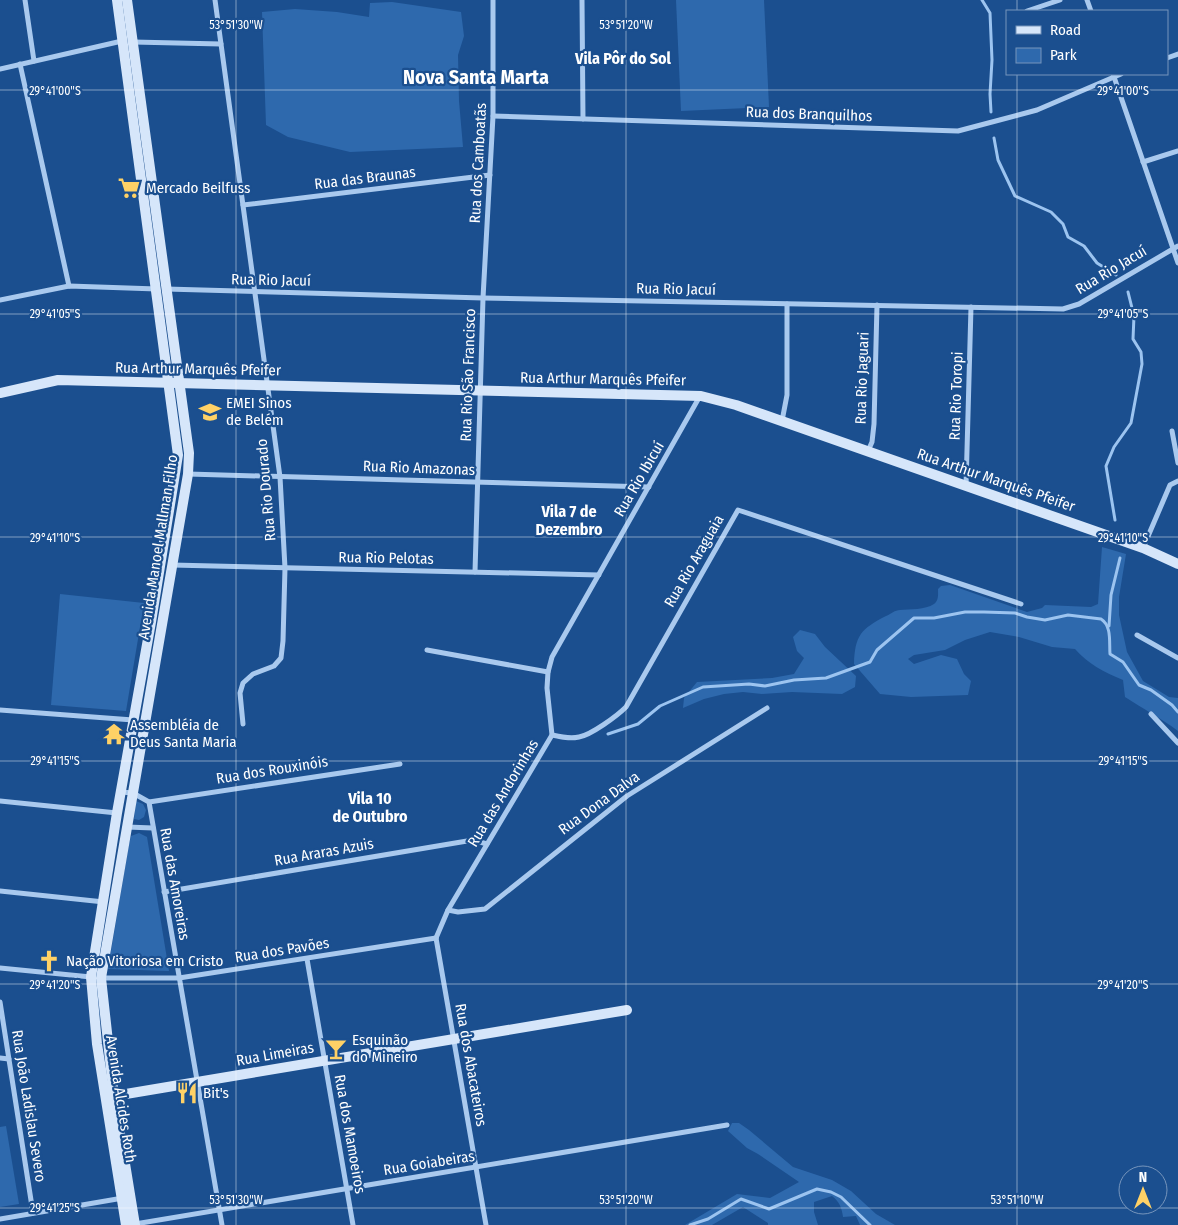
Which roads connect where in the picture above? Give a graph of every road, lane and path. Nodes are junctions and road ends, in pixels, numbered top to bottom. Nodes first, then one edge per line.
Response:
1 (25, 0) edge
2 (116, 0) edge
3 (127, 0) edge
4 (215, 0) edge
5 (493, 0) edge
6 (582, 0) edge
7 (1060, 0) edge
8 (1030, 10) edge
9 (127, 41) junction
10 (221, 44) junction
11 (34, 61) junction
12 (20, 64) junction
13 (0, 69) edge
14 (1113, 75) edge
15 (494, 116) junction
16 (583, 119) junction
17 (1178, 151) edge
18 (1143, 162) junction
19 (490, 175) junction
20 (243, 205) junction
21 (1175, 247) edge
22 (1178, 263) edge
23 (69, 286) junction
24 (161, 289) junction
25 (255, 292) junction
26 (483, 298) junction
27 (0, 300) edge
28 (787, 304) junction
29 (877, 305) junction
30 (971, 307) junction
31 (168, 383) junction
32 (180, 384) junction
33 (268, 386) junction
34 (480, 391) junction
35 (0, 393) edge
36 (701, 396) junction
37 (782, 421) junction
38 (1172, 431) dead end
39 (868, 451) junction
40 (1178, 463) edge
41 (188, 474) junction
42 (280, 477) junction
43 (1178, 481) edge
44 (478, 482) junction
45 (966, 486) junction
46 (649, 487) junction
47 (1143, 548) junction
48 (1178, 564) edge
49 (172, 565) junction
50 (285, 568) junction
51 (475, 572) junction
52 (599, 575) junction
53 (1021, 604) dead end
54 (1137, 635) dead end
55 (427, 650) dead end
56 (1178, 658) edge
57 (548, 672) junction
58 (767, 708) dead end
59 (0, 710) edge
60 (1151, 714) dead end
61 (133, 720) junction
62 (243, 724) dead end
63 (552, 735) junction
64 (1178, 743) edge
65 (400, 764) dead end
66 (120, 792) junction
67 (133, 793) junction
68 (0, 801) edge
69 (149, 802) junction
70 (117, 813) junction
71 (127, 827) junction
72 (153, 828) junction
73 (487, 844) junction
74 (0, 891) edge
75 (164, 892) junction
76 (104, 902) junction
77 (448, 910) junction
78 (436, 938) junction
79 (307, 958) junction
80 (0, 968) edge
81 (96, 978) junction
82 (179, 978) junction
83 (0, 1002) edge
84 (627, 1010) dead end
85 (454, 1039) junction
86 (0, 1058) edge
87 (9, 1059) junction
88 (324, 1061) junction
89 (197, 1082) junction
90 (110, 1097) junction
91 (728, 1125) dead end
92 (476, 1168) junction
93 (346, 1189) junction
94 (126, 1198) junction
95 (219, 1210) junction
96 (33, 1213) junction
97 (0, 1219) edge
98 (126, 1225) edge
99 (135, 1225) edge
100 (222, 1225) edge
101 (353, 1225) edge
102 (486, 1225) edge

1 - 11 street
2 - 9 street, Avenida Manoel Mallman Filho
3 - 9 street, Avenida Manoel Mallman Filho
4 - 10 street, Rua Rio Dourado
5 - 15 street, Rua dos Camboatãs
6 - 16 street
7 - 8 street
9 - 10 street
9 - 11 street
9 - 24 street, Avenida Manoel Mallman Filho
10 - 20 street, Rua Rio Dourado
11 - 12 street
12 - 13 street
12 - 23 street
14 - 16 street, Rua dos Branquilhos
14 - 18 street
15 - 16 street, Rua dos Branquilhos
15 - 19 street, Rua dos Camboatãs
17 - 18 street
18 - 21 street
19 - 20 street, Rua das Braunas
19 - 26 street, Rua dos Camboatãs
20 - 25 street, Rua Rio Dourado
21 - 22 street
21 - 30 street, Rua Rio Jacuí
23 - 24 street, Rua Rio Jacuí
23 - 27 street, Rua Rio Jacuí
24 - 25 street, Rua Rio Jacuí
24 - 31 street, Avenida Manoel Mallman Filho
24 - 32 street, Avenida Manoel Mallman Filho
25 - 26 street, Rua Rio Jacuí
25 - 33 street, Rua Rio Dourado
26 - 28 street, Rua Rio Jacuí
26 - 34 street, Rua Rio São Francisco
28 - 29 street, Rua Rio Jacuí
28 - 37 street
29 - 30 street, Rua Rio Jacuí
29 - 39 street, Rua Rio Jaguari
30 - 45 street, Rua Rio Toropi
31 - 32 street, Rua Arthur Marquês Pfeifer
31 - 35 street, Rua Arthur Marquês Pfeifer
31 - 61 street, Avenida Manoel Mallman Filho
32 - 33 street, Rua Arthur Marquês Pfeifer
32 - 41 street, Avenida Manoel Mallman Filho
33 - 34 street, Rua Arthur Marquês Pfeifer
33 - 42 street, Rua Rio Dourado
34 - 36 street, Rua Arthur Marquês Pfeifer
34 - 44 street, Rua Rio São Francisco
36 - 37 street, Rua Arthur Marquês Pfeifer
36 - 46 street, Rua Rio Ibicuí
37 - 39 street, Rua Arthur Marquês Pfeifer
38 - 40 street
39 - 45 street, Rua Arthur Marquês Pfeifer
41 - 42 street, Rua Rio Amazonas
41 - 49 street, Avenida Manoel Mallman Filho
42 - 44 street, Rua Rio Amazonas
42 - 50 street, Rua Rio Dourado
43 - 47 street
44 - 46 street, Rua Rio Amazonas
44 - 51 street, Rua Rio São Francisco
45 - 47 street, Rua Arthur Marquês Pfeifer
46 - 52 street, Rua Rio Ibicuí
47 - 48 street, Rua Arthur Marquês Pfeifer
49 - 50 street, Rua Rio Pelotas
49 - 67 street, Avenida Manoel Mallman Filho
50 - 51 street, Rua Rio Pelotas
50 - 62 street, Rua Rio Dourado
51 - 52 street, Rua Rio Pelotas
52 - 57 street, Rua das Andorinhas
53 - 63 street, Rua Rio Araguaia
54 - 56 street
55 - 57 street
57 - 63 street, Rua das Andorinhas
58 - 77 street, Rua Dona Dalva
59 - 61 street
60 - 64 street
61 - 66 street, Avenida Manoel Mallman Filho
63 - 73 street, Rua das Andorinhas
65 - 69 street, Rua dos Rouxinóis
66 - 67 street
66 - 70 street, Avenida Manoel Mallman Filho
67 - 69 street
67 - 71 street, Avenida Manoel Mallman Filho
68 - 70 street
69 - 72 street, Rua das Amoreiras
70 - 76 street, Avenida Manoel Mallman Filho
71 - 72 street
71 - 81 street, Avenida Manoel Mallman Filho
72 - 75 street, Rua das Amoreiras
73 - 75 street, Rua Araras Azuis
73 - 77 street, Rua das Andorinhas
74 - 76 street
75 - 82 street, Rua das Amoreiras
76 - 81 street, Avenida Manoel Mallman Filho
77 - 78 street, Rua das Andorinhas
78 - 79 street, Rua dos Pavões
78 - 85 street, Rua dos Abacateiros
79 - 82 street, Rua dos Pavões
79 - 88 street, Rua dos Mamoeiros
80 - 81 street, Rua dos Pavões
81 - 82 street, Rua dos Pavões
81 - 90 street, Avenida Alcides Roth
82 - 89 street, Rua das Amoreiras
83 - 87 street, Rua João Ladislau Severo
84 - 85 street, Rua Limeiras
85 - 88 street, Rua Limeiras
85 - 92 street, Rua dos Abacateiros
86 - 87 street
87 - 96 street, Rua João Ladislau Severo
88 - 89 street, Rua Limeiras
88 - 93 street, Rua dos Mamoeiros
89 - 90 street, Rua Limeiras
89 - 95 street, Rua das Amoreiras
90 - 94 street, Avenida Alcides Roth
91 - 92 street, Rua Goiabeiras
92 - 93 street, Rua Goiabeiras
92 - 102 street, Rua dos Abacateiros
93 - 95 street, Rua Goiabeiras
93 - 101 street, Rua dos Mamoeiros
94 - 96 street
94 - 98 street, Avenida Alcides Roth
94 - 99 street, Avenida Alcides Roth
95 - 99 street, Rua Goiabeiras
95 - 100 street, Rua das Amoreiras
96 - 97 street

